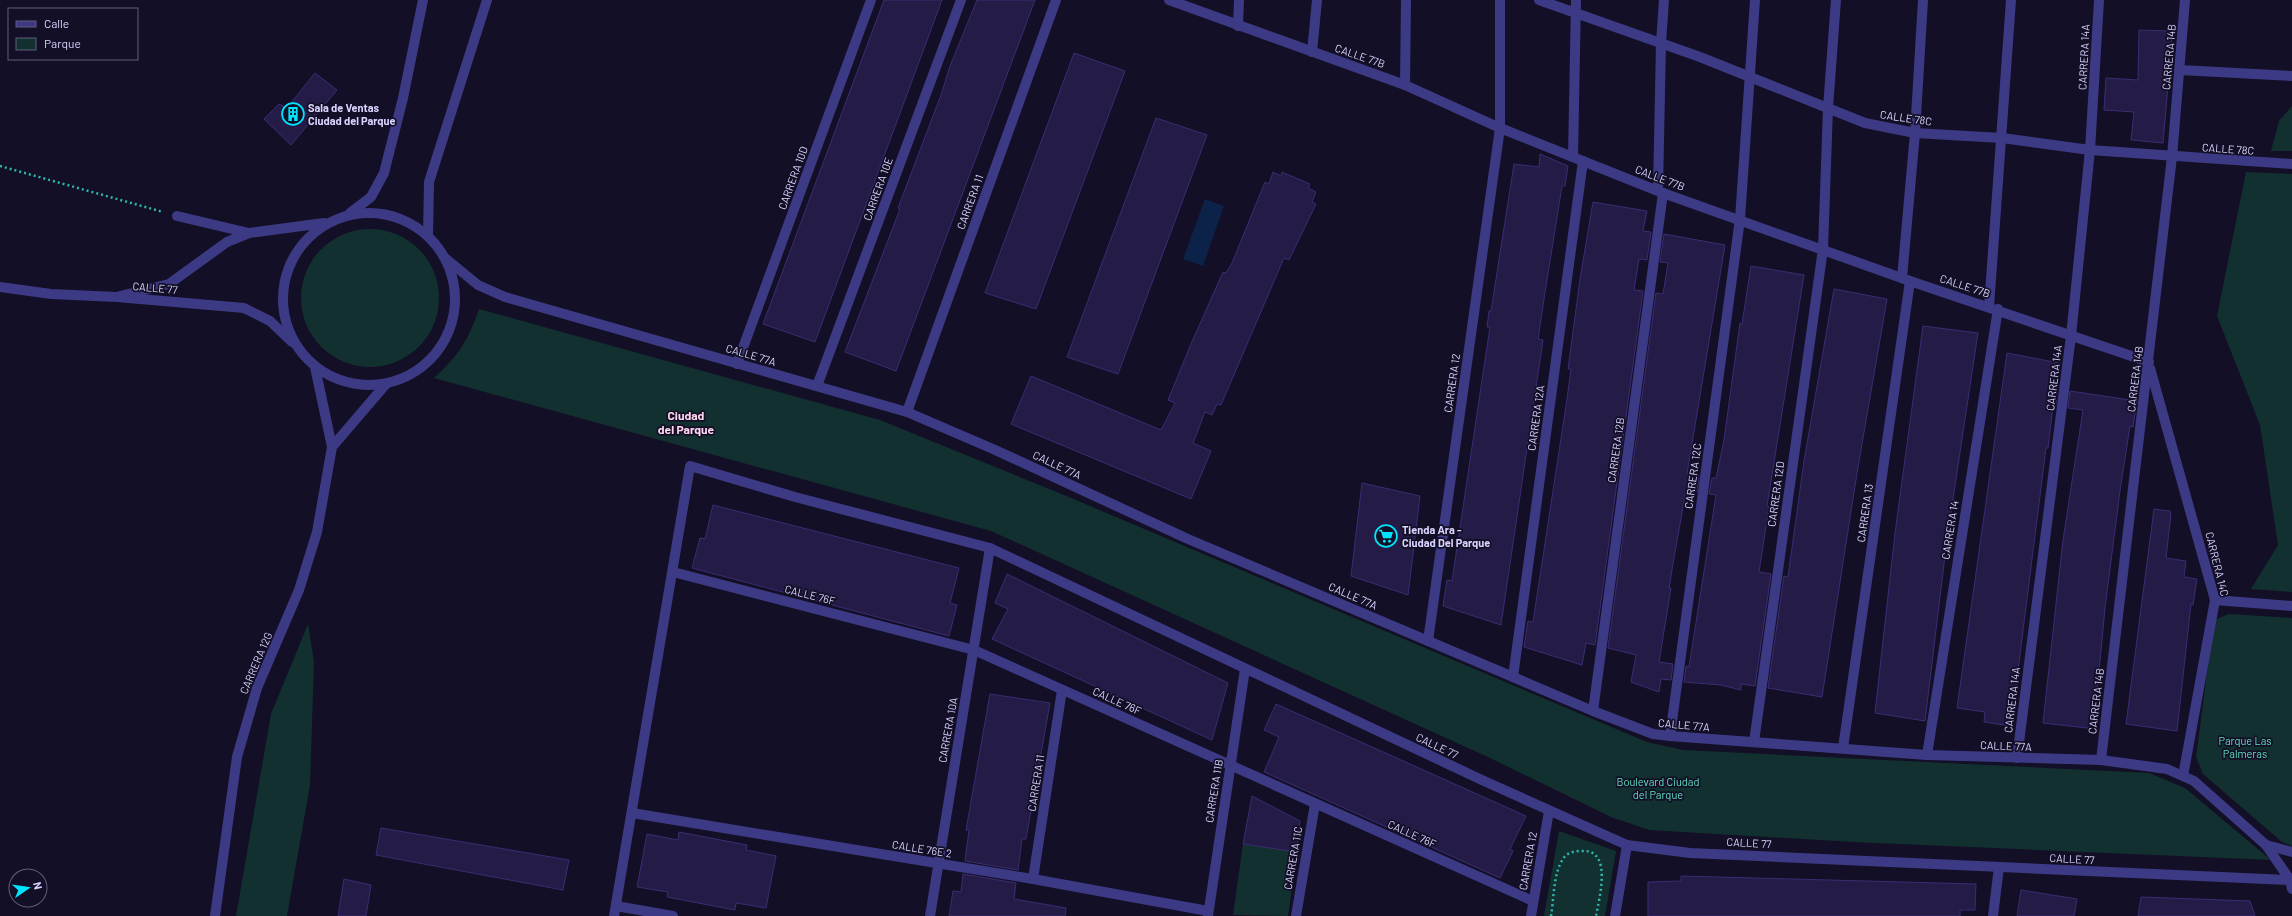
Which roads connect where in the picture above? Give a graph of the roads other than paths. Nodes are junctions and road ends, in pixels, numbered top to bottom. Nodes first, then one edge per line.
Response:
1 (423, 0) edge
2 (487, 0) edge
3 (871, 0) edge
4 (961, 0) edge
5 (1056, 0) edge
6 (1169, 0) edge
7 (1239, 0) edge
8 (1318, 0) edge
9 (1406, 0) edge
10 (1500, 0) edge
11 (1539, 0) edge
12 (1576, 0) edge
13 (1664, 0) edge
14 (1755, 0) edge
15 (1836, 0) edge
16 (1923, 0) edge
17 (2011, 0) edge
18 (2099, 0) edge
19 (2186, 0) edge
20 (1575, 13) junction
21 (1238, 26) junction
22 (1661, 43) junction
23 (1312, 52) junction
24 (2180, 70) junction
25 (1748, 76) junction
26 (2292, 76) edge
27 (1405, 85) junction
28 (1828, 108) junction
29 (1500, 128) junction
30 (1915, 133) junction
31 (2002, 138) junction
32 (2090, 150) junction
33 (2172, 156) junction
34 (1573, 157) junction
35 (1583, 161) junction
36 (2292, 164) edge
37 (1660, 192) junction
38 (350, 213) junction
39 (177, 216) road end
40 (1740, 219) junction
41 (324, 223) junction
42 (249, 233) junction
43 (428, 236) junction
44 (1823, 249) junction
45 (445, 258) junction
46 (1906, 280) junction
47 (0, 287) edge
48 (117, 297) junction
49 (1993, 308) junction
50 (2071, 336) junction
51 (295, 345) junction
52 (2149, 362) junction
53 (737, 364) junction
54 (315, 367) junction
55 (386, 384) junction
56 (817, 386) junction
57 (906, 412) junction
58 (332, 447) junction
59 (990, 548) junction
60 (673, 572) junction
61 (2215, 600) junction
62 (2292, 606) edge
63 (1428, 641) junction
64 (974, 650) junction
65 (1245, 669) junction
66 (1513, 677) junction
67 (1062, 690) junction
68 (1593, 711) junction
69 (1670, 736) junction
70 (1754, 742) junction
71 (1843, 748) junction
72 (1927, 755) junction
73 (2017, 758) junction
74 (2101, 760) junction
75 (1230, 764) junction
76 (2183, 776) junction
77 (1315, 804) junction
78 (1549, 811) junction
79 (632, 813) junction
80 (2266, 845) junction
81 (1627, 846) junction
82 (2292, 852) edge
83 (938, 864) junction
84 (1999, 867) junction
85 (1033, 879) junction
86 (2291, 883) edge
87 (1533, 901) junction
88 (615, 911) edge
89 (1208, 914) edge
90 (216, 916) edge
91 (673, 916) edge
92 (930, 916) edge
93 (1296, 916) edge
94 (1531, 916) edge
95 (1615, 916) edge
96 (1993, 916) edge

1 - 38 street
2 - 43 street
3 - 53 street, CARRERA 10D
4 - 56 street, CARRERA 10E
5 - 57 street, CARRERA 11
6 - 21 street, CALLE 77B
7 - 21 street
8 - 23 street
9 - 27 street
10 - 29 street, CARRERA 12
11 - 20 street, CALLE 78C
12 - 20 street
13 - 22 street, CARRERA 12B
14 - 25 street, CARRERA 12C
15 - 28 street, CARRERA 12D
16 - 30 street, CARRERA 13
17 - 31 street, CARRERA 14
18 - 32 street, CARRERA 14A
19 - 24 street, CARRERA 14B
20 - 22 street, CALLE 78C
20 - 34 street
21 - 23 street, CALLE 77B
22 - 25 street, CALLE 78C
22 - 37 street, CARRERA 12B
23 - 27 street, CALLE 77B
24 - 26 street
24 - 33 street, CARRERA 14B
25 - 28 street, CALLE 78C
25 - 40 street, CARRERA 12C
27 - 29 street, CALLE 77B
28 - 30 street, CALLE 78C
28 - 44 street, CARRERA 12D
29 - 34 street, CALLE 77B
29 - 63 street, CARRERA 12
30 - 31 street, CALLE 78C
30 - 46 street, CARRERA 13
31 - 32 street, CALLE 78C
31 - 49 street, CARRERA 14
32 - 33 street, CALLE 78C
32 - 50 street, CARRERA 14A
33 - 36 street, CALLE 78C
33 - 52 street, CARRERA 14B
34 - 35 street, CALLE 77B
35 - 37 street, CALLE 77B
35 - 66 street, CARRERA 12A
37 - 40 street, CALLE 77B
37 - 68 street, CARRERA 12B
38 - 41 street
38 - 43 street
39 - 42 street
40 - 44 street, CALLE 77B
40 - 69 street, CARRERA 12C
41 - 42 street
41 - 51 street
42 - 48 street
43 - 45 street
44 - 46 street, CALLE 77B
44 - 70 street, CARRERA 12D
45 - 53 street, CALLE 77A
45 - 55 street
46 - 49 street, CALLE 77B
46 - 71 street, CARRERA 13
47 - 48 street, CALLE 77
48 - 51 street, CALLE 77
49 - 50 street, CALLE 77B
49 - 72 street, CARRERA 14
50 - 52 street, CALLE 77B
50 - 73 street, CARRERA 14A
51 - 54 street, CALLE 77
52 - 61 street, CARRERA 14C
52 - 74 street, CARRERA 14B
53 - 56 street, CALLE 77A
54 - 55 street
54 - 58 street, CARRERA 12G
55 - 58 street
56 - 57 street, CALLE 77A
57 - 63 street, CALLE 77A
58 - 90 street, CARRERA 12G
59 - 60 street, CALLE 77
59 - 64 street, CARRERA 10A
59 - 65 street, CALLE 77
60 - 64 street, CALLE 76F
60 - 79 street
61 - 62 street
61 - 76 street, CARRERA 14C
63 - 66 street, CALLE 77A
64 - 67 street, CALLE 76F
64 - 83 street, CARRERA 10A
65 - 75 street, CARRERA 11B
65 - 78 street, CALLE 77
66 - 68 street, CALLE 77A
67 - 75 street, CALLE 76F
67 - 85 street, CARRERA 11
68 - 69 street, CALLE 77A
69 - 70 street, CALLE 77A
70 - 71 street, CALLE 77A
71 - 72 street, CALLE 77A
72 - 73 street, CALLE 77A
73 - 74 street, CALLE 77A
74 - 76 street, CALLE 77A
75 - 77 street, CALLE 76F
75 - 89 street, CARRERA 11B
76 - 80 street, CALLE 77A
77 - 87 street, CALLE 76F
77 - 93 street, CARRERA 11C
78 - 81 street, CALLE 77
78 - 87 street, CARRERA 12
79 - 83 street, CALLE 76E 2
79 - 88 street
80 - 82 street
80 - 86 street, CALLE 77
81 - 84 street, CALLE 77
81 - 95 street
83 - 85 street, CALLE 76E 2
83 - 92 street, CARRERA 10A
84 - 86 street, CALLE 77
84 - 96 street
85 - 89 street, CALLE 76E 2
87 - 94 street, CARRERA 12
88 - 91 street

